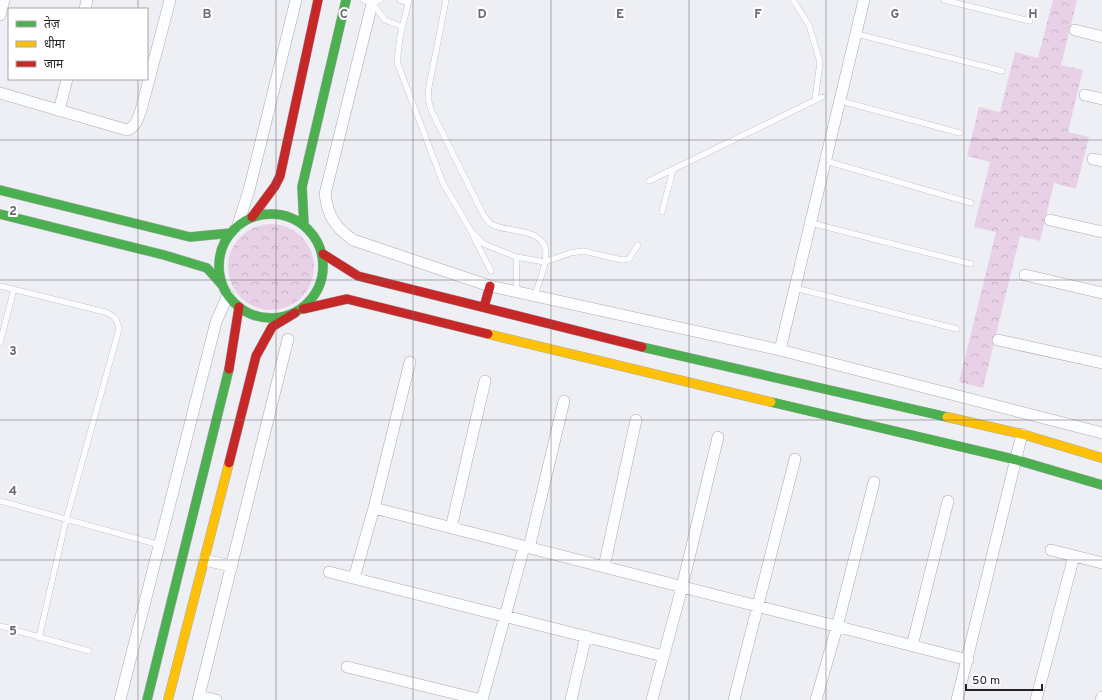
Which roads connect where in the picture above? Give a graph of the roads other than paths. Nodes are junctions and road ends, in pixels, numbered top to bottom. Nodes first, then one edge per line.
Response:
1 (4, 0) edge
2 (170, 0) edge
3 (296, 0) edge
4 (318, 0) edge
5 (346, 0) edge
6 (400, 0) edge
7 (446, 0) edge
8 (794, 0) edge
9 (864, 0) edge
10 (944, 0) edge
11 (372, 1) edge
12 (408, 1) edge
13 (0, 15) edge
14 (1030, 21) dead end
15 (402, 26) junction
16 (1075, 30) dead end
17 (857, 34) junction
18 (1102, 36) edge
19 (1002, 71) dead end
20 (67, 80) edge
21 (0, 93) edge
22 (1085, 95) dead end
23 (822, 97) dead end
24 (815, 100) junction
25 (1102, 100) edge
26 (841, 101) junction
27 (59, 111) junction
28 (960, 133) dead end
29 (826, 161) junction
30 (673, 170) junction
31 (650, 181) dead end
32 (0, 190) edge
33 (971, 203) dead end
34 (662, 212) dead end
35 (0, 214) edge
36 (252, 217) junction
37 (1050, 220) dead end
38 (811, 223) junction
39 (304, 225) junction
40 (235, 229) junction
41 (471, 231) junction
42 (1102, 232) edge
43 (638, 245) dead end
44 (323, 254) junction
45 (516, 258) junction
46 (545, 262) junction
47 (971, 264) dead end
48 (491, 271) dead end
49 (1025, 275) dead end
50 (0, 286) edge
51 (490, 286) junction
52 (795, 288) junction
53 (14, 289) junction
54 (225, 291) junction
55 (517, 292) junction
56 (1102, 293) edge
57 (534, 295) junction
58 (239, 307) junction
59 (484, 307) junction
60 (299, 311) junction
61 (957, 329) dead end
62 (288, 339) dead end
63 (998, 340) dead end
64 (0, 343) edge
65 (780, 350) junction
66 (410, 362) dead end
67 (1102, 364) edge
68 (485, 381) dead end
69 (564, 401) dead end
70 (636, 420) dead end
71 (1102, 433) edge
72 (1022, 434) junction
73 (718, 437) dead end
74 (1102, 458) edge
75 (795, 459) dead end
76 (1016, 460) junction
77 (874, 482) dead end
78 (1101, 485) edge
79 (0, 501) edge
80 (948, 501) dead end
81 (374, 508) junction
82 (66, 520) junction
83 (451, 528) junction
84 (160, 545) junction
85 (526, 547) junction
86 (1051, 550) dead end
87 (1074, 556) junction
88 (204, 560) junction
89 (1102, 563) edge
90 (232, 566) junction
91 (604, 567) junction
92 (329, 572) dead end
93 (354, 578) junction
94 (682, 587) junction
95 (759, 606) junction
96 (506, 616) junction
97 (0, 626) edge
98 (837, 626) junction
99 (586, 636) junction
100 (39, 638) junction
101 (912, 646) junction
102 (89, 651) dead end
103 (663, 656) junction
104 (968, 660) junction
105 (347, 667) dead end
106 (1102, 697) edge
107 (199, 698) edge
108 (120, 700) edge
109 (147, 700) edge
110 (168, 700) edge
111 (216, 700) edge
112 (482, 700) edge
113 (571, 700) edge
114 (652, 700) edge
115 (734, 700) edge
116 (816, 700) edge
117 (957, 700) edge
118 (1036, 700) edge
119 (1101, 700) edge

1 - 13 street
2 - 27 street
3 - 40 street
4 - 36 street
5 - 39 street
6 - 12 lane
7 - 46 lane
8 - 24 lane
9 - 17 street
10 - 14 lane
11 - 15 lane
11 - 51 street
12 - 15 lane
15 - 41 lane
16 - 18 street
17 - 19 lane
17 - 26 street
20 - 27 street
21 - 27 street
22 - 25 street
23 - 24 lane
24 - 30 lane
26 - 28 lane
26 - 29 street
29 - 33 lane
29 - 38 street
30 - 31 lane
30 - 34 lane
32 - 40 street
35 - 54 street
36 - 39 street
36 - 40 street
37 - 42 street
38 - 47 lane
38 - 52 street
39 - 44 street
40 - 54 street
41 - 45 lane
41 - 48 lane
43 - 46 lane
44 - 59 street
44 - 60 street
45 - 46 lane
45 - 55 lane
46 - 57 lane
49 - 56 street
50 - 53 lane
51 - 55 street
51 - 59 street
52 - 61 lane
52 - 65 street
53 - 64 lane
53 - 82 lane
54 - 58 street
54 - 84 street
55 - 57 street
57 - 65 street
58 - 60 street
58 - 109 street
59 - 72 street
60 - 76 street
60 - 88 street
62 - 90 street
63 - 67 street
65 - 71 street
66 - 81 street
68 - 83 street
69 - 85 street
70 - 91 street
72 - 74 street
72 - 76 street
73 - 94 street
75 - 95 street
76 - 78 street
76 - 104 street
77 - 98 street
79 - 82 lane
80 - 101 street
81 - 83 street
81 - 93 street
82 - 84 lane
82 - 100 lane
83 - 85 street
84 - 108 street
85 - 91 street
85 - 96 street
86 - 87 street
87 - 89 street
87 - 118 street
88 - 90 street
88 - 110 street
90 - 107 street
91 - 94 street
92 - 93 street
93 - 96 street
94 - 95 street
94 - 103 street
95 - 98 street
95 - 115 street
96 - 99 street
96 - 112 street
97 - 100 lane
98 - 101 street
98 - 116 street
99 - 103 street
99 - 113 street
100 - 102 lane
101 - 104 street
103 - 114 street
104 - 117 street
105 - 112 street
106 - 119 street
107 - 111 street

